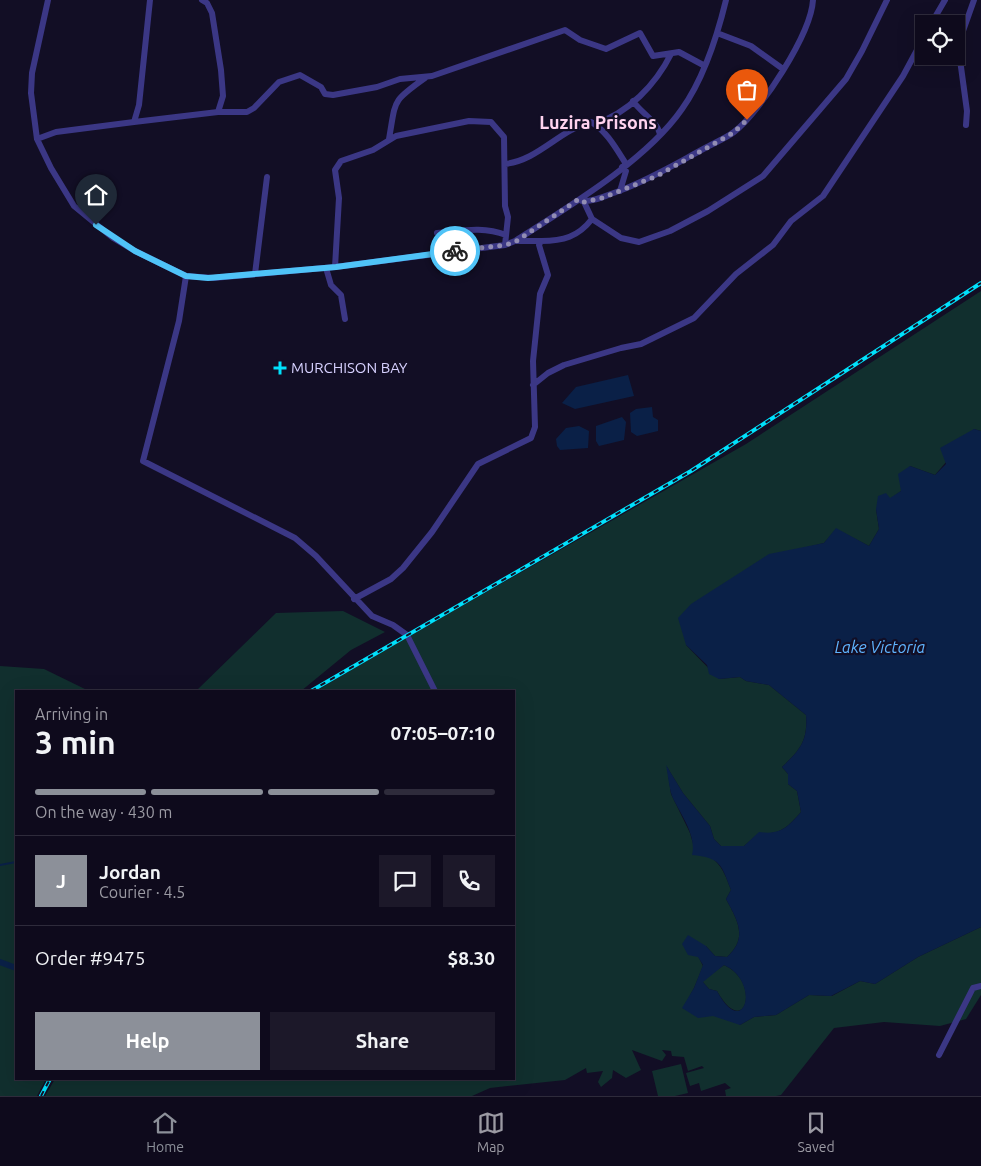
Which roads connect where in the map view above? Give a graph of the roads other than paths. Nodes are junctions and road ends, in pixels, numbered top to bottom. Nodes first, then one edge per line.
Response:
1 (48, 0) edge
2 (150, 0) edge
3 (202, 0) edge
4 (726, 0) edge
5 (813, 0) edge
6 (887, 0) edge
7 (945, 0) edge
8 (974, 0) edge
9 (936, 15) edge
10 (717, 32) junction
11 (671, 54) junction
12 (915, 54) edge
13 (704, 66) junction
14 (783, 69) junction
15 (426, 77) junction
16 (634, 100) junction
17 (218, 112) junction
18 (607, 118) junction
19 (134, 122) junction
20 (594, 124) junction
21 (966, 124) dead end
22 (600, 131) junction
23 (660, 134) junction
24 (37, 139) junction
25 (389, 139) junction
26 (505, 164) junction
27 (624, 166) junction
28 (267, 176) dead end
29 (620, 191) junction
30 (582, 200) junction
31 (592, 220) junction
32 (437, 233) dead end
33 (506, 236) junction
34 (541, 241) junction
35 (515, 242) junction
36 (505, 245) junction
37 (336, 267) junction
38 (326, 268) junction
39 (255, 274) junction
40 (186, 276) junction
41 (345, 319) dead end
42 (533, 385) junction
43 (354, 599) junction
44 (434, 690) edge
45 (981, 986) edge
46 (939, 1055) dead end

1 - 24 street
2 - 19 street
3 - 17 street
4 - 10 street
5 - 14 street
6 - 31 street
7 - 9 street
8 - 21 street
10 - 13 street
10 - 14 street
11 - 13 street
11 - 15 street
11 - 16 street
12 - 42 street
13 - 23 street
14 - 29 street
15 - 17 street
15 - 25 street
16 - 18 street
16 - 23 street
17 - 19 street
18 - 20 street
18 - 22 street
19 - 24 street
20 - 22 street
20 - 26 street
22 - 27 street
23 - 27 street
24 - 40 street
25 - 26 street
25 - 37 street
26 - 33 street
27 - 29 street
27 - 30 street
28 - 39 street
29 - 30 street
30 - 31 street
30 - 35 street
31 - 34 street
32 - 33 street
33 - 36 street
34 - 35 street
34 - 42 street
35 - 36 street
36 - 37 street
37 - 38 street
38 - 39 street
38 - 41 street
39 - 40 street
40 - 43 street
42 - 43 street
43 - 44 street
45 - 46 street

